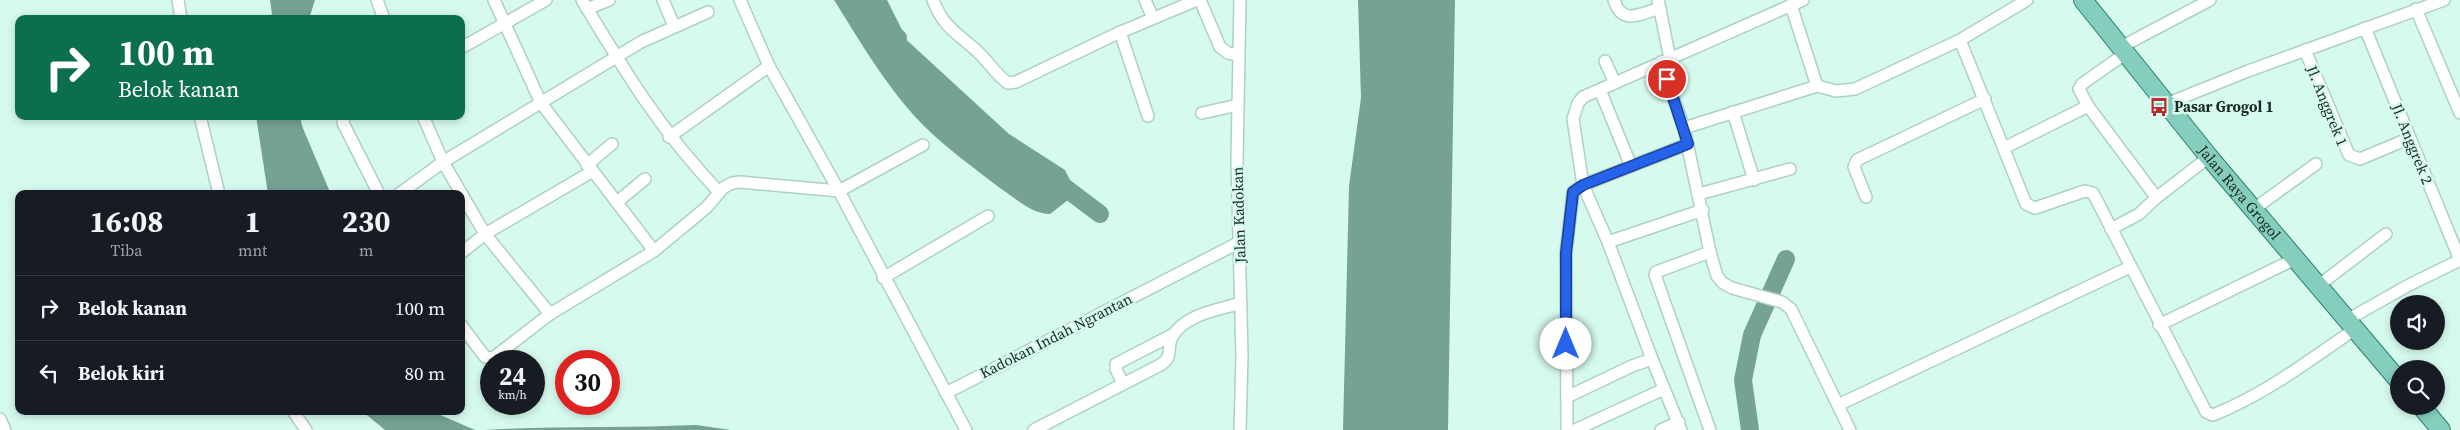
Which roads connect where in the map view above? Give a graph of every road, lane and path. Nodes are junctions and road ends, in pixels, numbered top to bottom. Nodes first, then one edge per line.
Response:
1 (178, 0) edge
2 (377, 0) edge
3 (494, 0) edge
4 (546, 0) edge
5 (609, 0) edge
6 (663, 0) edge
7 (740, 0) edge
8 (933, 0) edge
9 (1144, 0) edge
10 (1199, 0) edge
11 (1240, 0) edge
12 (1614, 0) edge
13 (1803, 0) edge
14 (2027, 0) edge
15 (2083, 0) edge
16 (2210, 0) edge
17 (2444, 0) edge
18 (2429, 2) edge
19 (584, 4) edge
20 (1659, 4) edge
21 (1774, 5) edge
22 (1790, 5) junction
23 (2416, 9) junction
24 (708, 12) dead end
25 (180, 15) edge
26 (383, 15) edge
27 (1153, 18) junction
28 (504, 24) junction
29 (674, 26) junction
30 (2365, 28) junction
31 (1120, 32) junction
32 (1960, 40) junction
33 (465, 46) edge
34 (2124, 50) junction
35 (2304, 50) junction
36 (1239, 55) junction
37 (615, 58) junction
38 (1606, 61) dead end
39 (1666, 61) junction
40 (769, 66) junction
41 (1615, 83) junction
42 (1821, 87) junction
43 (1600, 90) junction
44 (1985, 100) junction
45 (541, 103) junction
46 (2166, 104) junction
47 (1238, 105) junction
48 (2088, 106) junction
49 (1733, 112) junction
50 (2460, 112) edge
51 (1202, 113) dead end
52 (1148, 116) dead end
53 (201, 120) edge
54 (343, 120) edge
55 (425, 120) edge
56 (1684, 128) junction
57 (669, 137) junction
58 (2410, 138) junction
59 (612, 144) dead end
60 (923, 144) dead end
61 (1688, 144) junction
62 (2004, 148) junction
63 (2209, 157) junction
64 (443, 162) junction
65 (2316, 164) dead end
66 (1631, 166) junction
67 (590, 168) junction
68 (1790, 169) dead end
69 (645, 179) dead end
70 (1754, 180) junction
71 (1583, 185) junction
72 (218, 190) edge
73 (377, 190) edge
74 (404, 190) edge
75 (460, 190) edge
76 (839, 191) junction
77 (719, 192) junction
78 (1699, 194) junction
79 (1866, 196) dead end
80 (2156, 198) junction
81 (465, 199) edge
82 (617, 202) junction
83 (2254, 209) junction
84 (1703, 210) junction
85 (988, 216) dead end
86 (2111, 229) junction
87 (486, 234) junction
88 (2386, 234) dead end
89 (1240, 242) junction
90 (1608, 242) junction
91 (465, 250) edge
92 (654, 251) junction
93 (1710, 252) junction
94 (2295, 259) junction
95 (2460, 260) edge
96 (2130, 267) junction
97 (883, 278) junction
98 (2318, 286) junction
99 (1241, 303) junction
100 (550, 314) junction
101 (2159, 325) junction
102 (2351, 325) junction
103 (465, 330) edge
104 (1174, 334) junction
105 (1652, 359) junction
106 (2390, 370) edge
107 (1123, 384) junction
108 (1664, 388) junction
109 (946, 393) junction
110 (1567, 397) junction
111 (1838, 404) junction
112 (296, 415) edge
113 (2428, 415) edge
114 (0, 420) edge
115 (1680, 426) edge
116 (303, 427) edge
117 (5, 430) edge
118 (290, 430) edge
119 (966, 430) edge
120 (1034, 430) edge
121 (1240, 430) edge
122 (1566, 430) edge
123 (1575, 430) edge
124 (1661, 430) edge
125 (1710, 430) edge
126 (1850, 430) edge
127 (2441, 430) edge

1 - 25 street
2 - 26 street
3 - 28 street
4 - 28 street
5 - 19 street
6 - 29 street
7 - 40 street
8 - 31 street
9 - 27 street
10 - 27 street
10 - 36 street
11 - 36 street, Jalan Kadokan
12 - 20 street
13 - 22 street
14 - 32 street
15 - 34 main road, Jalan Raya Grogol
16 - 34 street
17 - 18 street
18 - 23 street
19 - 37 street
20 - 39 street
21 - 22 street
21 - 39 street
22 - 42 street
23 - 30 street
23 - 50 street
24 - 29 street
27 - 31 street
28 - 33 street
28 - 45 street
29 - 37 street
30 - 35 street
30 - 58 street, Jl. Anggrek 2
31 - 52 street
32 - 42 street
32 - 44 street
34 - 46 main road, Jalan Raya Grogol
34 - 48 street
35 - 46 street
35 - 58 street, Jl. Anggrek 1
36 - 47 street, Jalan Kadokan
37 - 45 street
37 - 57 street
38 - 41 street
39 - 41 street
39 - 56 street
40 - 57 street
40 - 76 street
41 - 43 street
42 - 49 street
43 - 66 street
43 - 71 street
44 - 62 street
44 - 79 street
45 - 64 street
45 - 67 street
46 - 63 main road, Jalan Raya Grogol
47 - 51 street
47 - 89 street, Jalan Kadokan
48 - 62 street
48 - 80 street
49 - 56 street
49 - 70 street
53 - 72 street
54 - 73 street
55 - 64 street
56 - 61 street
57 - 77 street
58 - 95 street, Jl. Anggrek 2
59 - 67 street
60 - 76 street
61 - 66 street
61 - 78 street
62 - 86 street
63 - 80 street
63 - 83 main road, Jalan Raya Grogol
64 - 74 street
64 - 75 street
65 - 83 street
66 - 71 street
67 - 82 street
67 - 87 street
68 - 70 street
69 - 82 street
70 - 78 street
71 - 90 street
71 - 110 street
76 - 77 street
76 - 97 street
77 - 92 street
78 - 84 street
80 - 86 street
81 - 87 street
82 - 92 street
83 - 94 main road, Jalan Raya Grogol
84 - 90 street
84 - 93 street
85 - 97 street
86 - 96 street
87 - 91 street
87 - 100 street
88 - 98 street
89 - 99 street, Jalan Kadokan
89 - 109 street, Kadokan Indah Ngrantan
90 - 105 street
92 - 100 street
93 - 111 street
93 - 125 street
94 - 98 main road, Jalan Raya Grogol
94 - 101 street
95 - 102 street
96 - 101 street
96 - 111 street
97 - 109 street
98 - 102 main road, Jalan Raya Grogol
99 - 104 street
99 - 121 street, Jalan Kadokan
100 - 103 street
101 - 102 street
102 - 106 main road, Jalan Raya Grogol
104 - 107 street
104 - 107 street
105 - 108 street
105 - 110 street
107 - 120 street
108 - 115 street
108 - 123 street
109 - 119 street
110 - 122 street
111 - 126 street
112 - 116 street
113 - 127 main road
114 - 117 street
115 - 124 street
116 - 118 street

